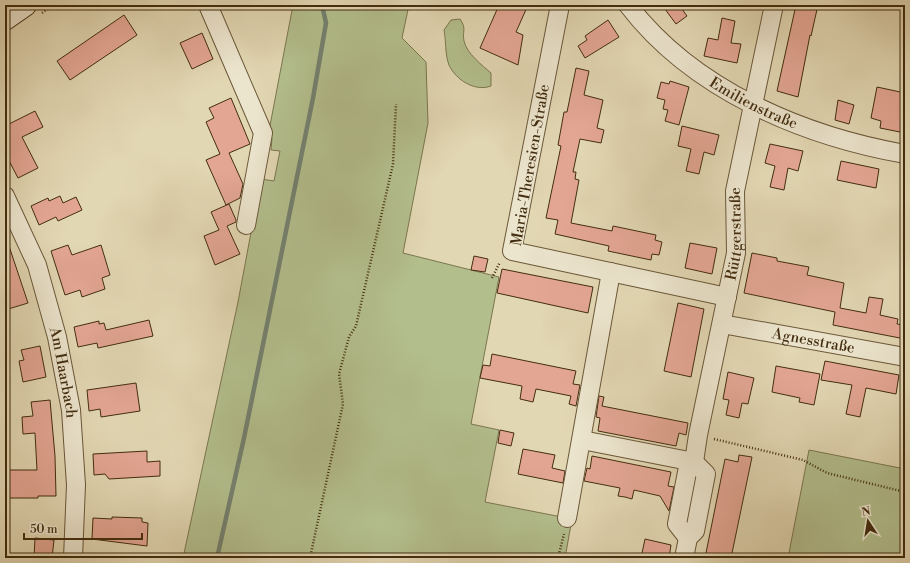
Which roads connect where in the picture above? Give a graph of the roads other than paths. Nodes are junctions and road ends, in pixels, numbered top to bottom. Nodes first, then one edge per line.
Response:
1 (25, 5) edge
2 (208, 5) edge
3 (560, 5) edge
4 (628, 5) edge
5 (774, 5) edge
6 (5, 19) edge
7 (752, 105) junction
8 (905, 154) edge
9 (5, 196) edge
10 (246, 225) dead end
11 (611, 272) junction
12 (727, 297) junction
13 (722, 324) junction
14 (905, 357) edge
15 (582, 440) junction
16 (694, 462) junction
17 (567, 518) road end
18 (73, 558) edge
19 (684, 558) edge

1 - 6 main road
2 - 10 street
3 - 11 street, Maria-Theresien-Straße
4 - 7 street, Emilienstraße
5 - 7 street, Rüttgerstraße
7 - 8 street, Emilienstraße
7 - 12 street, Rüttgerstraße
9 - 18 street, Am Haarbach
11 - 12 street, Maria-Theresien-Straße
11 - 15 street
12 - 13 street, Rüttgerstraße
13 - 14 street, Agnesstraße
13 - 16 street, Rüttgerstraße
15 - 16 street
15 - 17 street
16 - 19 street

